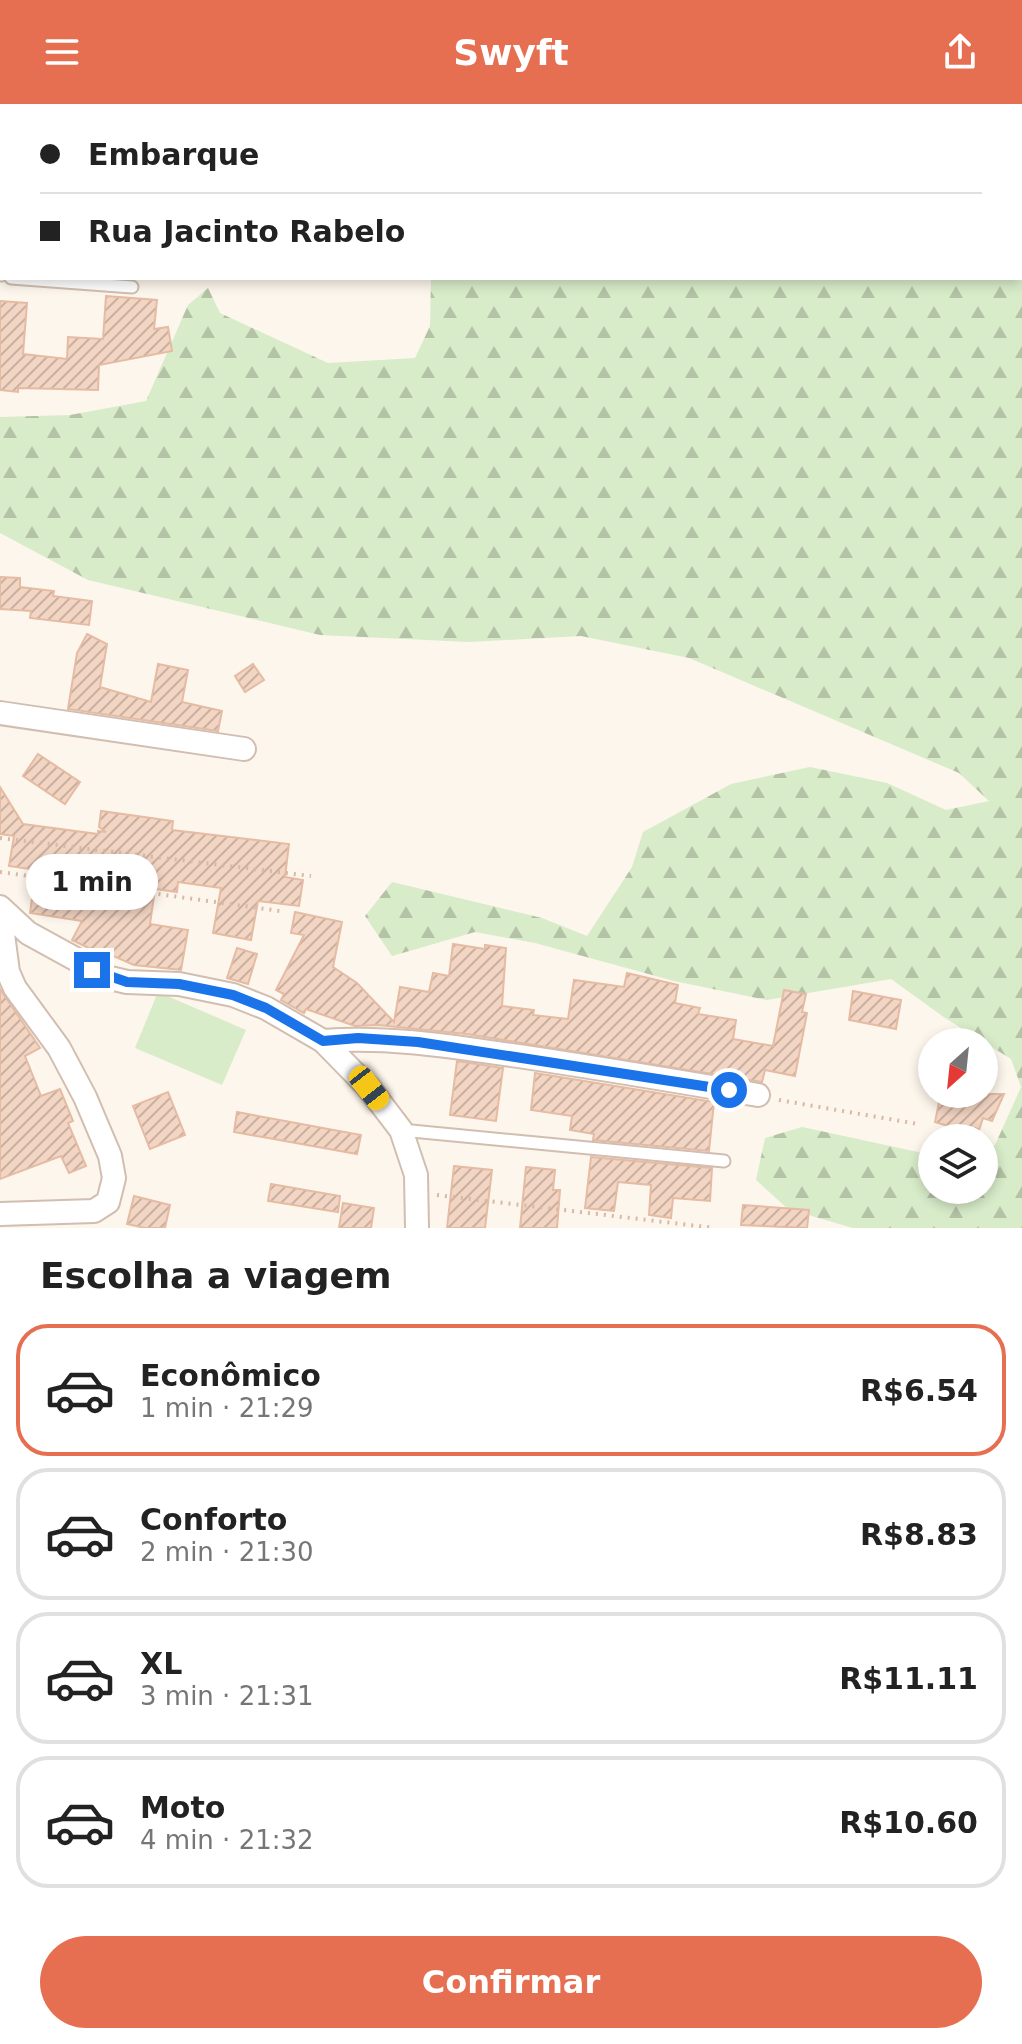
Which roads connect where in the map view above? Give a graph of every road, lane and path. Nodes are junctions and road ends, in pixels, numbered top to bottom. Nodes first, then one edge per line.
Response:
1 (0, 208) edge
2 (0, 241) edge
3 (38, 280) edge
4 (132, 287) dead end
5 (0, 713) edge
6 (244, 749) dead end
7 (0, 838) edge
8 (0, 872) edge
9 (311, 876) dead end
10 (0, 909) edge
11 (280, 911) dead end
12 (323, 1041) junction
13 (758, 1095) joint
14 (918, 1124) dead end
15 (401, 1130) junction
16 (724, 1161) dead end
17 (418, 1193) junction
18 (0, 1214) edge
19 (417, 1228) edge
20 (715, 1228) edge

1 - 2 street
3 - 4 lane
5 - 6 street
7 - 9 path
8 - 11 path
10 - 12 street
10 - 18 street
12 - 13 street
12 - 15 street
13 - 14 path
15 - 16 lane
15 - 17 street
17 - 19 street
17 - 20 path

